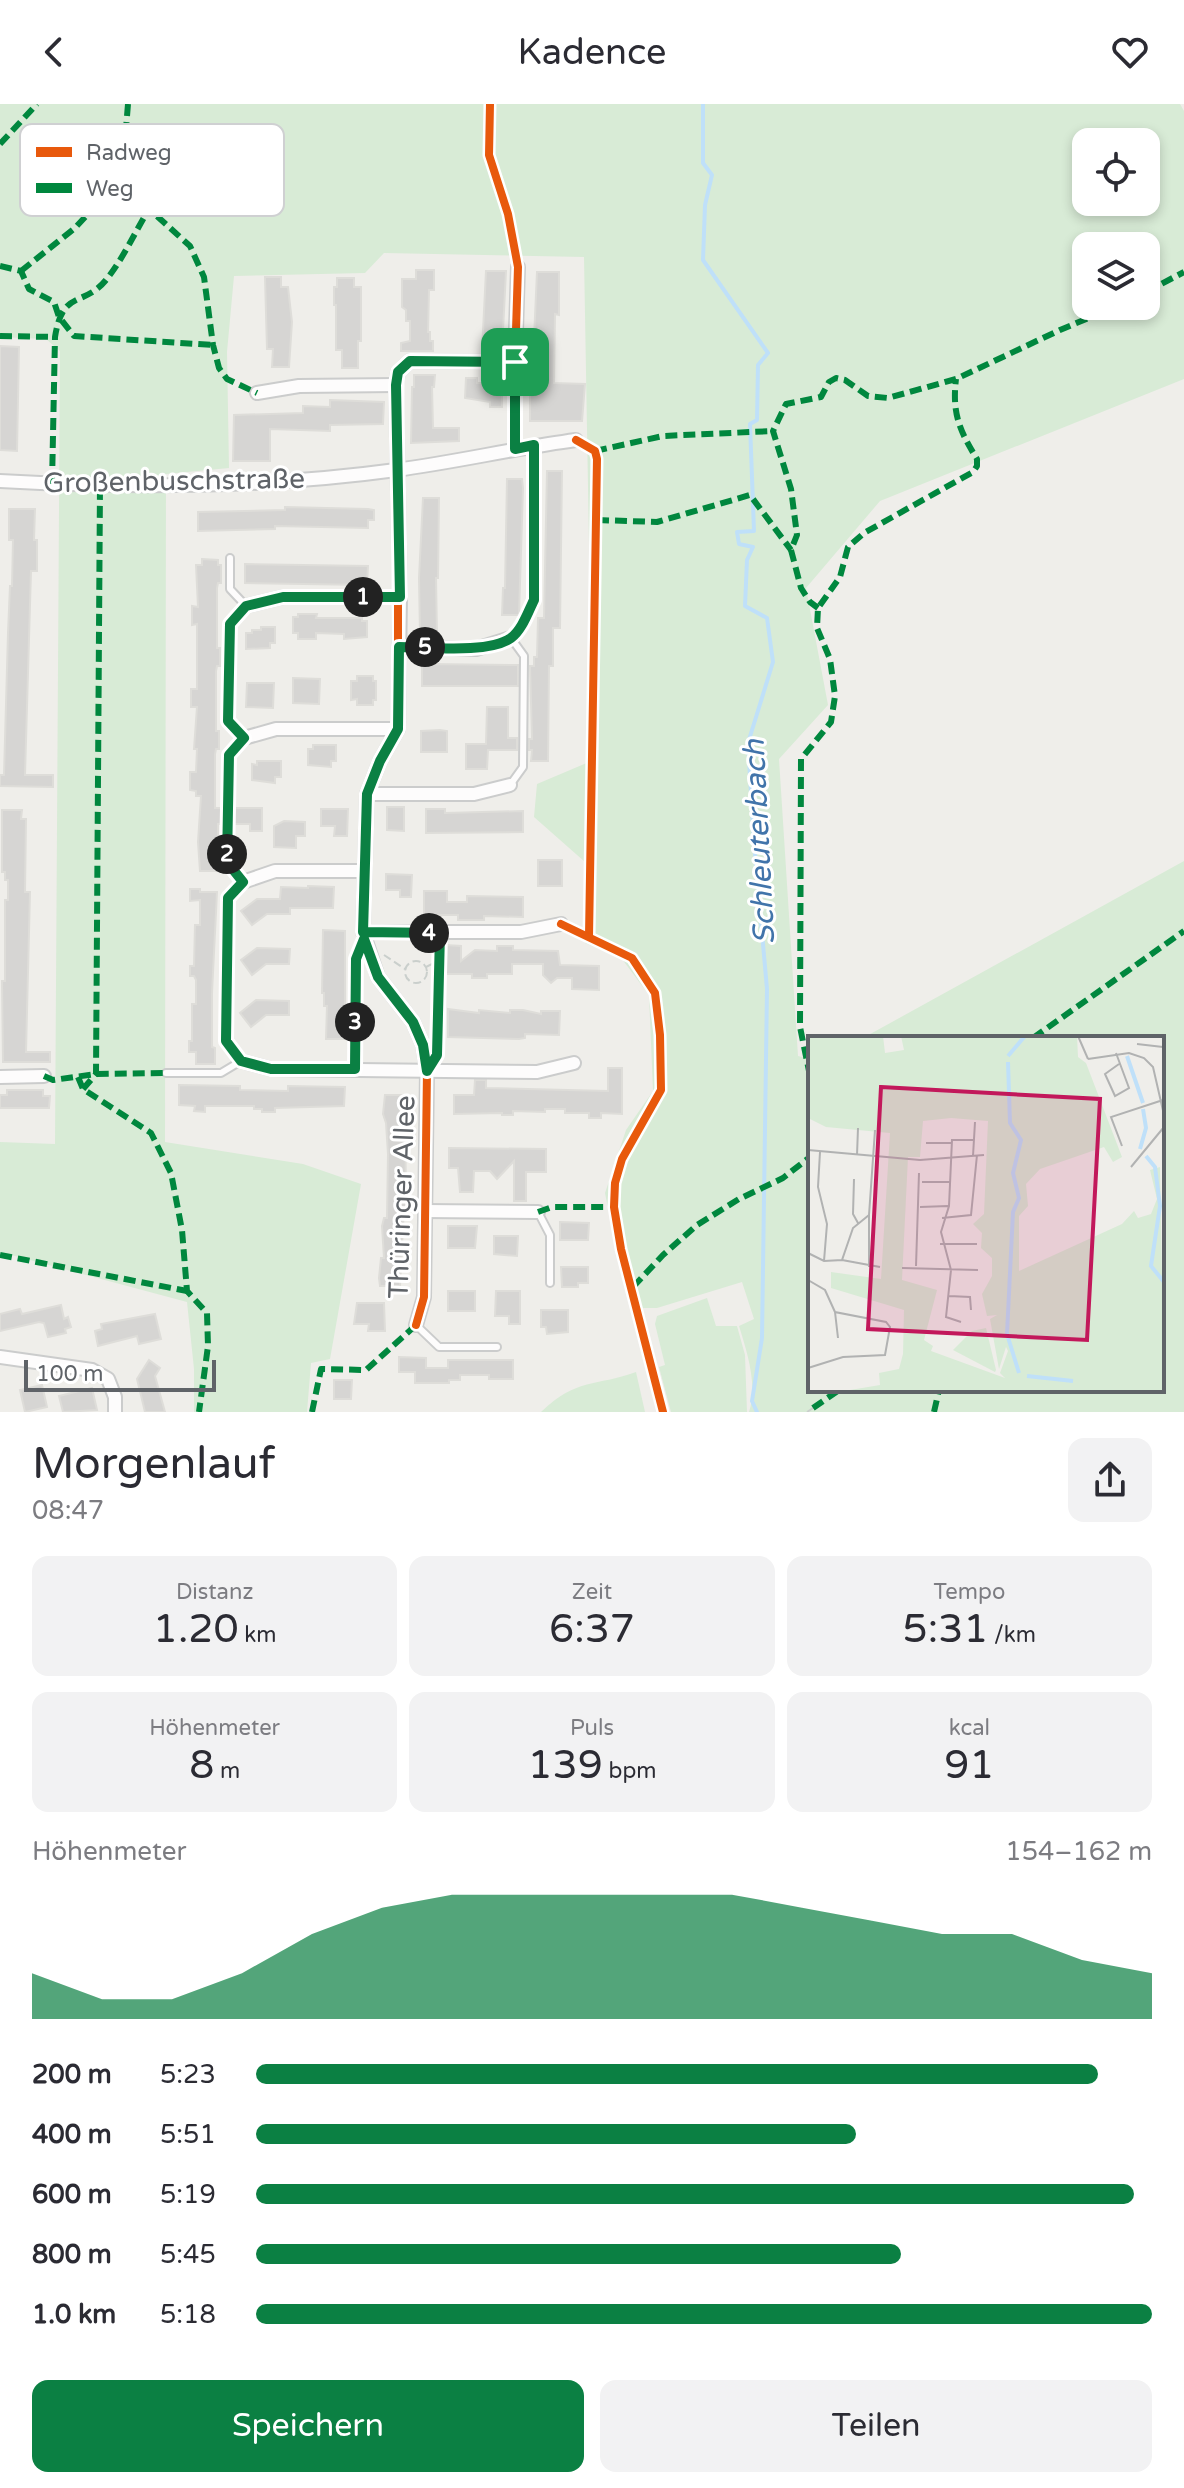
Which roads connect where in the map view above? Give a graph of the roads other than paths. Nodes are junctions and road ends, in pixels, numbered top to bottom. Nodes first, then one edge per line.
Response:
1 (518, 267) dead end
2 (515, 362) junction
3 (396, 385) junction
4 (257, 393) dead end
5 (576, 440) dead end
6 (534, 445) junction
7 (515, 449) junction
8 (396, 470) junction
9 (0, 481) edge
10 (230, 558) dead end
11 (400, 597) junction
12 (246, 606) junction
13 (511, 638) junction
14 (399, 647) junction
15 (398, 729) junction
16 (244, 738) junction
17 (510, 785) joint
18 (367, 794) junction
19 (364, 871) junction
20 (243, 882) junction
21 (561, 924) dead end
22 (363, 936) junction
23 (241, 1061) junction
24 (574, 1063) dead end
25 (355, 1069) junction
26 (427, 1071) junction
27 (166, 1073) dead end
28 (44, 1076) dead end
29 (0, 1077) edge
30 (425, 1211) junction
31 (538, 1212) joint
32 (550, 1283) dead end
33 (416, 1325) joint
34 (497, 1347) dead end
35 (0, 1357) edge
36 (115, 1412) edge

1 - 2 street
2 - 3 street
2 - 7 lane
3 - 4 street
3 - 8 street
5 - 6 street, Großenbuschstraße
6 - 7 street, Großenbuschstraße
6 - 13 lane
7 - 8 street, Großenbuschstraße
8 - 9 street, Großenbuschstraße
8 - 11 street, Thüringer Allee
10 - 12 lane
11 - 12 street
11 - 14 street, Thüringer Allee
12 - 16 lane
13 - 14 street
13 - 17 lane
14 - 15 street, Thüringer Allee
15 - 16 street
15 - 18 street, Thüringer Allee
16 - 20 lane
17 - 18 street
18 - 19 street, Thüringer Allee
19 - 20 street
19 - 22 street, Thüringer Allee
20 - 23 lane
21 - 22 street
22 - 25 lane, Thüringer Allee
22 - 26 street, Thüringer Allee
23 - 25 street, Thüringer Allee
23 - 27 lane
24 - 26 street, Thüringer Allee
25 - 26 street, Thüringer Allee
26 - 30 street, Thüringer Allee
28 - 29 street
30 - 31 street, Thüringer Allee
30 - 33 street, Thüringer Allee
31 - 32 lane
33 - 34 lane
35 - 36 street

